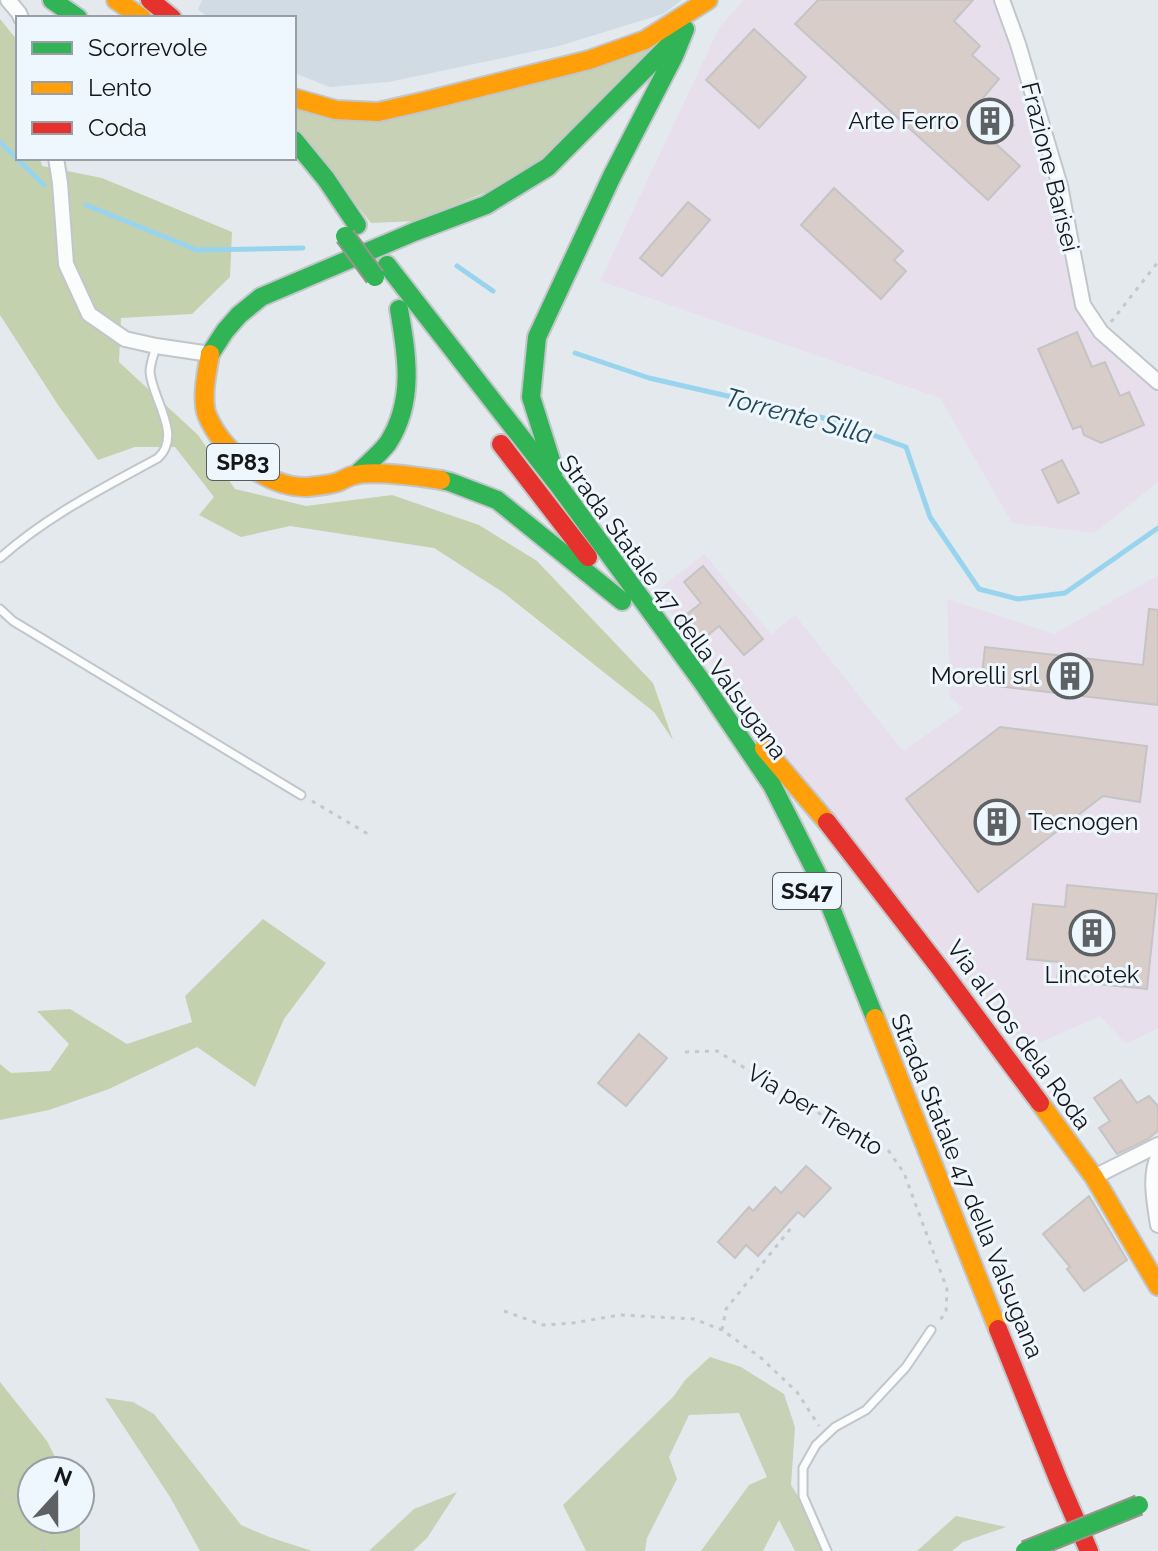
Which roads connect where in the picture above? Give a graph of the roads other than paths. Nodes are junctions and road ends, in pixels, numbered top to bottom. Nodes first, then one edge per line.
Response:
1 (8, 0) edge
2 (52, 0) edge
3 (116, 0) edge
4 (150, 0) edge
5 (709, 0) edge
6 (1002, 0) edge
7 (20, 16) edge
8 (75, 16) edge
9 (139, 16) edge
10 (170, 16) edge
11 (685, 29) junction
12 (296, 99) edge
13 (296, 142) edge
14 (56, 160) edge
15 (328, 214) dead end
16 (351, 231) junction
17 (381, 271) junction
18 (399, 309) junction
19 (156, 346) junction
20 (210, 354) junction
21 (436, 357) dead end
22 (1158, 382) edge
23 (490, 429) dead end
24 (357, 474) junction
25 (559, 486) junction
26 (0, 558) edge
27 (622, 601) junction
28 (0, 609) edge
29 (703, 683) junction
30 (301, 795) road end
31 (1158, 1145) edge
32 (1158, 1157) edge
33 (1094, 1177) junction
34 (1158, 1225) edge
35 (1158, 1255) edge
36 (1156, 1283) edge
37 (931, 1330) road end
38 (1158, 1499) edge
39 (827, 1551) edge
40 (1025, 1551) edge
41 (1075, 1551) edge
42 (1089, 1551) edge

1 - 7 street
2 - 8 main road
3 - 9 main road
4 - 10 main road
5 - 11 main road, SP83
5 - 12 main road
6 - 22 street, Frazione Barisei
11 - 20 main road, SP83
11 - 25 main road
13 - 16 main road, Strada Statale 47 della Valsugana / SS47
14 - 19 street
15 - 16 main road, Strada Statale 47 della Valsugana / SS47
16 - 17 main road, Strada Statale 47 della Valsugana / SS47, bridge
17 - 18 main road, Strada Statale 47 della Valsugana / SS47
17 - 25 main road, Strada Statale 47 della Valsugana / SS47
18 - 21 main road, Strada Statale 47 della Valsugana / SS47
18 - 24 main road
19 - 20 street
19 - 26 lane
20 - 24 main road, SP83
23 - 27 main road, Strada Statale 47 della Valsugana / SS47
24 - 27 main road
25 - 29 main road, Strada Statale 47 della Valsugana / SS47
27 - 41 main road, Strada Statale 47 della Valsugana / SS47
28 - 30 lane
29 - 33 main road, Via al Dos dela Roda
29 - 42 main road, Strada Statale 47 della Valsugana / SS47
31 - 33 street
32 - 34 street
33 - 36 main road, Via al Dos dela Roda
35 - 36 street
37 - 39 lane
38 - 40 main road, bridge

